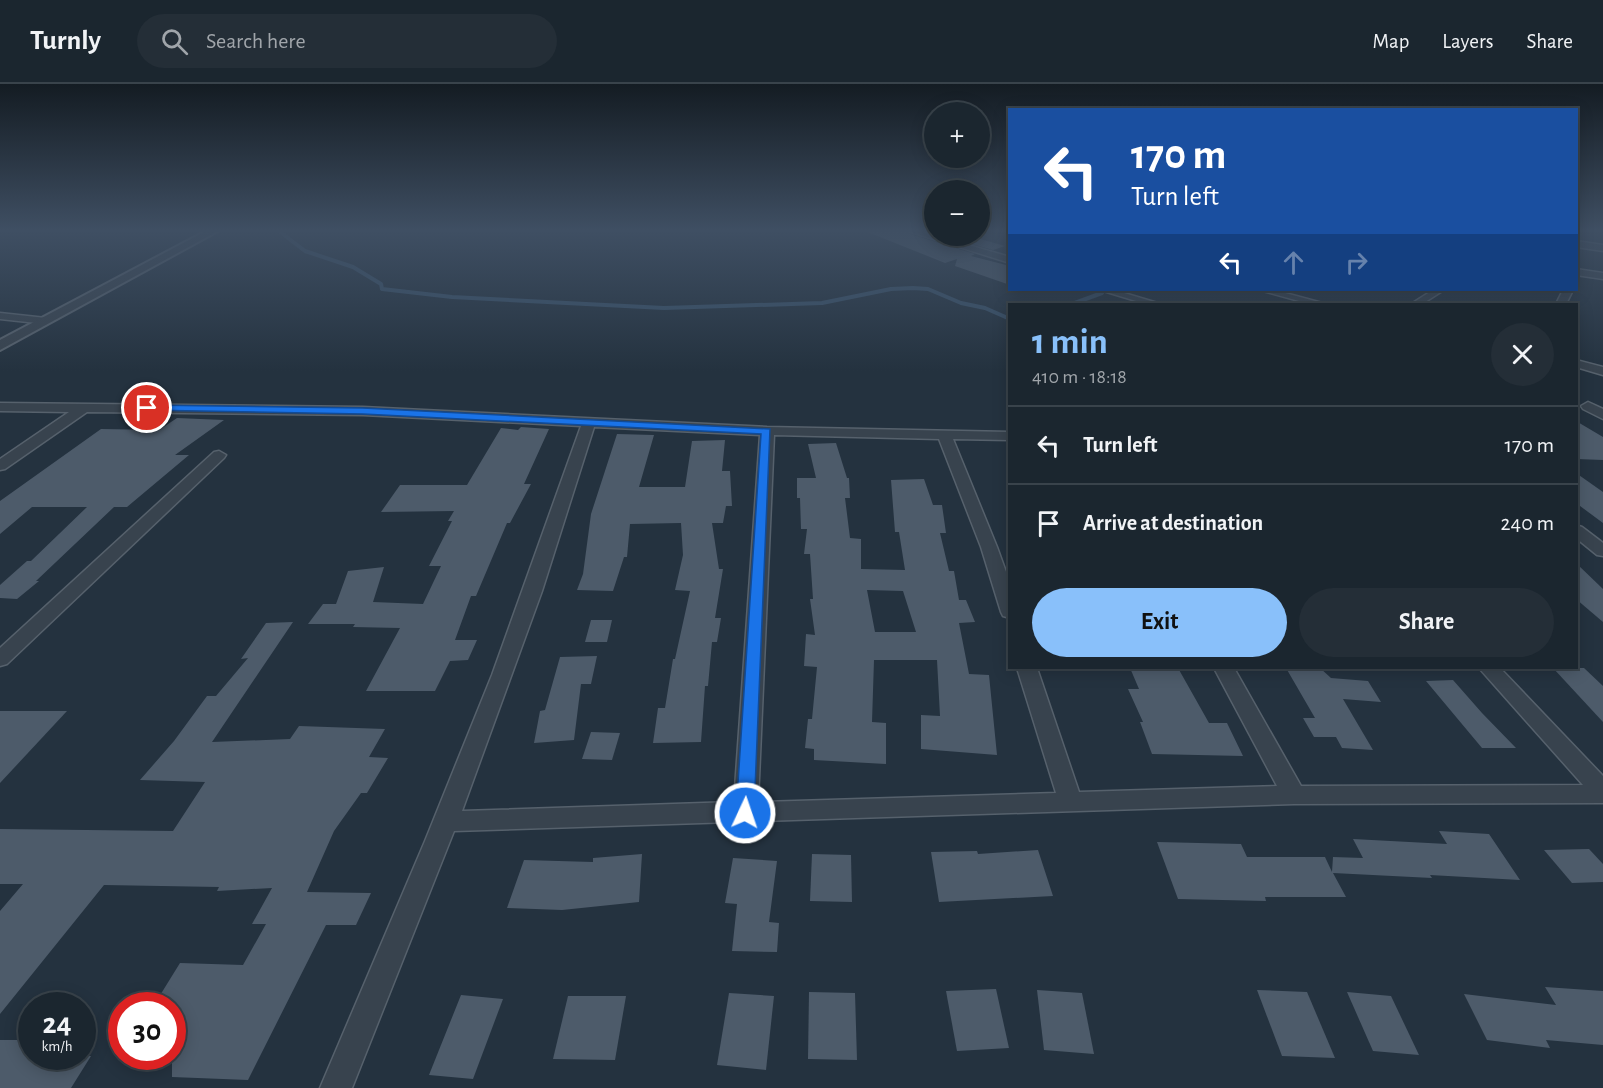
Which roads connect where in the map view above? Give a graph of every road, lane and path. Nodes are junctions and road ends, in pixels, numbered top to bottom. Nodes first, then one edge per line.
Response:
1 (126, 278) edge
2 (1109, 291) edge
3 (1268, 291) edge
4 (1435, 291) edge
5 (1152, 303) edge
6 (1317, 303) edge
7 (1417, 303) edge
8 (0, 316) edge
9 (46, 321) junction
10 (0, 346) edge
11 (1578, 364) edge
12 (1603, 371) edge
13 (1588, 406) dead end
14 (0, 407) edge
15 (85, 407) junction
16 (1603, 416) edge
17 (589, 422) junction
18 (767, 431) junction
19 (944, 434) junction
20 (1008, 436) edge
21 (219, 455) dead end
22 (0, 466) edge
23 (1578, 531) edge
24 (1603, 550) edge
25 (1008, 606) edge
26 (0, 659) edge
27 (1027, 669) edge
28 (1225, 669) edge
29 (1490, 669) edge
30 (1603, 792) edge
31 (1294, 795) junction
32 (1071, 803) junction
33 (745, 813) junction
34 (446, 821) junction
35 (336, 1088) edge

1 - 9 street
2 - 5 street
3 - 6 street
4 - 7 street
8 - 9 street
9 - 10 street
11 - 12 street
13 - 16 street
14 - 15 street
15 - 17 street
15 - 22 street
17 - 18 street
17 - 34 street
18 - 19 street
18 - 33 street
19 - 20 street
19 - 25 street
21 - 26 street
23 - 24 street
27 - 32 street
28 - 31 street
29 - 30 street
30 - 31 street
31 - 32 street
32 - 33 street
33 - 34 street
34 - 35 street

